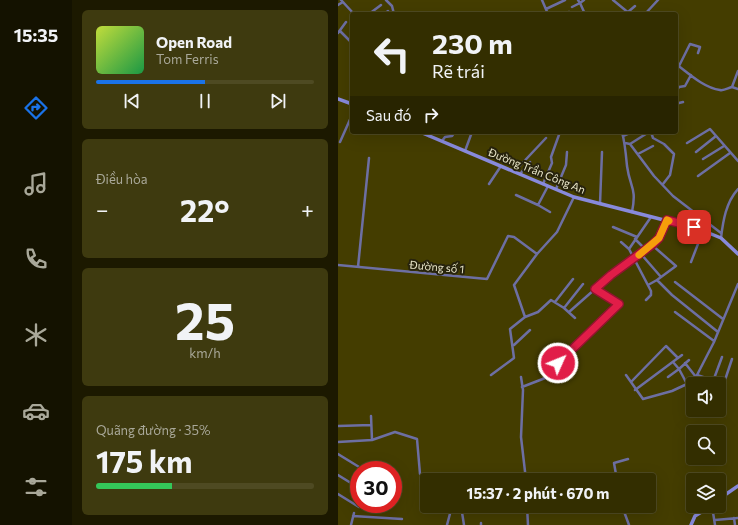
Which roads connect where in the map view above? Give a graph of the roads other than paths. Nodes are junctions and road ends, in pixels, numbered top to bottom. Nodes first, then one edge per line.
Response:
1 (386, 0) edge
2 (393, 0) edge
3 (542, 0) edge
4 (565, 0) edge
5 (578, 0) edge
6 (584, 0) edge
7 (613, 0) edge
8 (658, 0) edge
9 (342, 1) edge
10 (390, 2) junction
11 (580, 3) junction
12 (338, 5) edge
13 (381, 5) dead end
14 (635, 6) dead end
15 (572, 7) dead end
16 (546, 9) junction
17 (352, 12) edge
18 (372, 12) edge
19 (393, 12) edge
20 (547, 12) edge
21 (584, 12) edge
22 (628, 12) edge
23 (630, 12) edge
24 (646, 12) edge
25 (346, 22) dead end
26 (339, 32) edge
27 (350, 41) dead end
28 (698, 53) dead end
29 (678, 63) edge
30 (678, 66) edge
31 (738, 71) edge
32 (691, 75) junction
33 (737, 75) edge
34 (732, 87) junction
35 (678, 88) edge
36 (738, 89) edge
37 (338, 99) edge
38 (683, 102) dead end
39 (350, 103) edge
40 (678, 103) edge
41 (350, 120) edge
42 (430, 134) edge
43 (453, 134) edge
44 (471, 134) edge
45 (559, 134) edge
46 (628, 134) edge
47 (647, 134) edge
48 (651, 134) edge
49 (623, 136) joint
50 (716, 136) junction
51 (546, 138) dead end
52 (442, 141) junction
53 (340, 142) dead end
54 (625, 143) junction
55 (687, 143) dead end
56 (630, 144) junction
57 (653, 146) dead end
58 (724, 146) junction
59 (465, 151) junction
60 (567, 152) dead end
61 (602, 152) dead end
62 (696, 152) dead end
63 (730, 153) junction
64 (638, 154) junction
65 (369, 158) dead end
66 (703, 159) dead end
67 (738, 161) edge
68 (530, 162) dead end
69 (501, 166) junction
70 (514, 172) junction
71 (520, 174) junction
72 (698, 176) dead end
73 (488, 184) dead end
74 (543, 184) junction
75 (663, 184) junction
76 (548, 186) junction
77 (556, 189) junction
78 (738, 189) edge
79 (516, 195) dead end
80 (574, 197) junction
81 (538, 205) junction
82 (600, 205) junction
83 (550, 212) dead end
84 (631, 212) junction
85 (651, 217) junction
86 (667, 220) junction
87 (613, 227) dead end
88 (703, 231) junction
89 (721, 233) junction
90 (636, 238) junction
91 (721, 238) junction
92 (621, 242) dead end
93 (652, 244) junction
94 (629, 249) junction
95 (646, 250) junction
96 (536, 254) junction
97 (641, 254) junction
98 (738, 254) edge
99 (634, 257) junction
100 (691, 262) dead end
101 (338, 265) edge
102 (358, 267) junction
103 (661, 277) junction
104 (573, 279) dead end
105 (658, 280) junction
106 (675, 282) dead end
107 (583, 284) dead end
108 (738, 284) edge
109 (648, 285) junction
110 (595, 289) junction
111 (646, 300) dead end
112 (555, 302) junction
113 (564, 308) junction
114 (569, 312) junction
115 (675, 312) dead end
116 (525, 317) junction
117 (575, 318) dead end
118 (723, 319) junction
119 (530, 330) dead end
120 (718, 332) junction
121 (714, 341) junction
122 (514, 345) junction
123 (682, 355) dead end
124 (722, 357) dead end
125 (678, 358) junction
126 (732, 359) dead end
127 (689, 360) dead end
128 (673, 362) junction
129 (685, 363) junction
130 (679, 369) junction
131 (626, 375) dead end
132 (491, 376) dead end
133 (696, 376) junction
134 (521, 377) dead end
135 (668, 377) dead end
136 (699, 377) edge
137 (715, 377) edge
138 (726, 378) edge
139 (630, 382) junction
140 (686, 382) edge
141 (686, 384) edge
142 (522, 387) junction
143 (635, 390) junction
144 (371, 416) dead end
145 (371, 425) junction
146 (338, 426) edge
147 (372, 440) junction
148 (338, 442) edge
149 (338, 454) edge
150 (628, 459) dead end
151 (350, 461) edge
152 (525, 473) edge
153 (616, 473) edge
154 (420, 474) edge
155 (338, 475) edge
156 (350, 482) edge
157 (738, 486) edge
158 (338, 494) edge
159 (726, 494) edge
160 (350, 502) edge
161 (450, 513) edge
162 (462, 513) edge
163 (527, 513) edge
164 (625, 513) edge
165 (700, 513) edge
166 (714, 513) edge
167 (736, 518) edge
168 (402, 519) dead end
169 (715, 520) junction
170 (351, 525) edge
171 (447, 525) edge
172 (464, 525) edge
173 (528, 525) edge
174 (629, 525) edge
175 (691, 525) edge
176 (715, 525) edge
177 (735, 525) edge

1 - 10 street
2 - 10 street
3 - 16 street
4 - 16 street
5 - 11 street
6 - 11 street
7 - 22 street
8 - 24 street
9 - 12 street
9 - 17 street
10 - 19 street
11 - 15 street
11 - 21 street
13 - 18 street
14 - 23 street
16 - 20 street
25 - 26 street
26 - 27 street
28 - 29 street
30 - 32 street
31 - 33 street
32 - 34 street
32 - 35 street
33 - 34 street
34 - 36 street
37 - 39 main road
38 - 40 street
41 - 53 street
42 - 52 main road, Đường Trần Công An
43 - 52 street
44 - 59 street
45 - 74 street
46 - 49 street
47 - 56 street
48 - 75 street
49 - 54 street
50 - 55 street
50 - 58 street
50 - 62 street
51 - 70 street
52 - 59 main road, Đường Trần Công An
54 - 56 street
54 - 84 street
56 - 64 street
57 - 64 street
58 - 63 street
58 - 66 street
59 - 69 main road, Đường Trần Công An
60 - 77 street
61 - 82 street
63 - 67 street
63 - 72 street
64 - 75 street
65 - 102 street
68 - 71 street
69 - 70 main road, Đường Trần Công An
69 - 73 street
70 - 71 main road, Đường Trần Công An
71 - 74 main road, Đường Trần Công An
74 - 76 main road, Đường Trần Công An
75 - 89 street
76 - 77 main road, Đường Trần Công An
76 - 81 street
77 - 80 main road, Đường Trần Công An
78 - 89 street
79 - 81 street
80 - 82 main road, Đường Trần Công An
80 - 96 street
81 - 83 street
82 - 84 main road, Đường Trần Công An
84 - 85 main road, Đường Trần Công An
85 - 86 main road, Đường Trần Công An
85 - 90 street
86 - 88 main road, Đường Trần Công An
86 - 93 street
87 - 90 street
88 - 91 main road, Đường Trần Công An
88 - 100 street
89 - 91 street
90 - 94 street
90 - 95 street
91 - 98 main road
92 - 94 street
93 - 95 street
93 - 103 street
94 - 99 street
95 - 97 street
96 - 102 street, Đường số 1
96 - 116 street
97 - 99 street
97 - 103 street
99 - 109 street
99 - 110 street
101 - 102 street, Đường số 1
103 - 105 street
104 - 112 street
105 - 109 street
105 - 120 street
106 - 118 street
107 - 113 street
108 - 118 street
109 - 111 street
110 - 114 street
110 - 142 street
112 - 113 street
112 - 116 street
113 - 114 street
114 - 117 street
115 - 121 street
116 - 122 street
118 - 120 street
119 - 122 street
120 - 121 street
121 - 133 street
122 - 132 street
123 - 125 street
124 - 137 street
125 - 128 street
125 - 139 street
126 - 138 street
127 - 129 street
128 - 130 street
128 - 143 street
129 - 130 street
129 - 133 street
130 - 135 street
130 - 140 street
131 - 139 street
133 - 136 street
134 - 142 street
139 - 143 street
141 - 143 street
142 - 152 street
144 - 145 street
145 - 146 street
145 - 147 street
147 - 148 street
147 - 154 street
149 - 151 street
150 - 153 street
155 - 156 street
157 - 159 main road
158 - 160 street
161 - 171 street
162 - 172 street
163 - 173 street
164 - 174 street
165 - 175 main road
166 - 169 street
167 - 169 street
167 - 177 street
168 - 170 street
169 - 176 street

